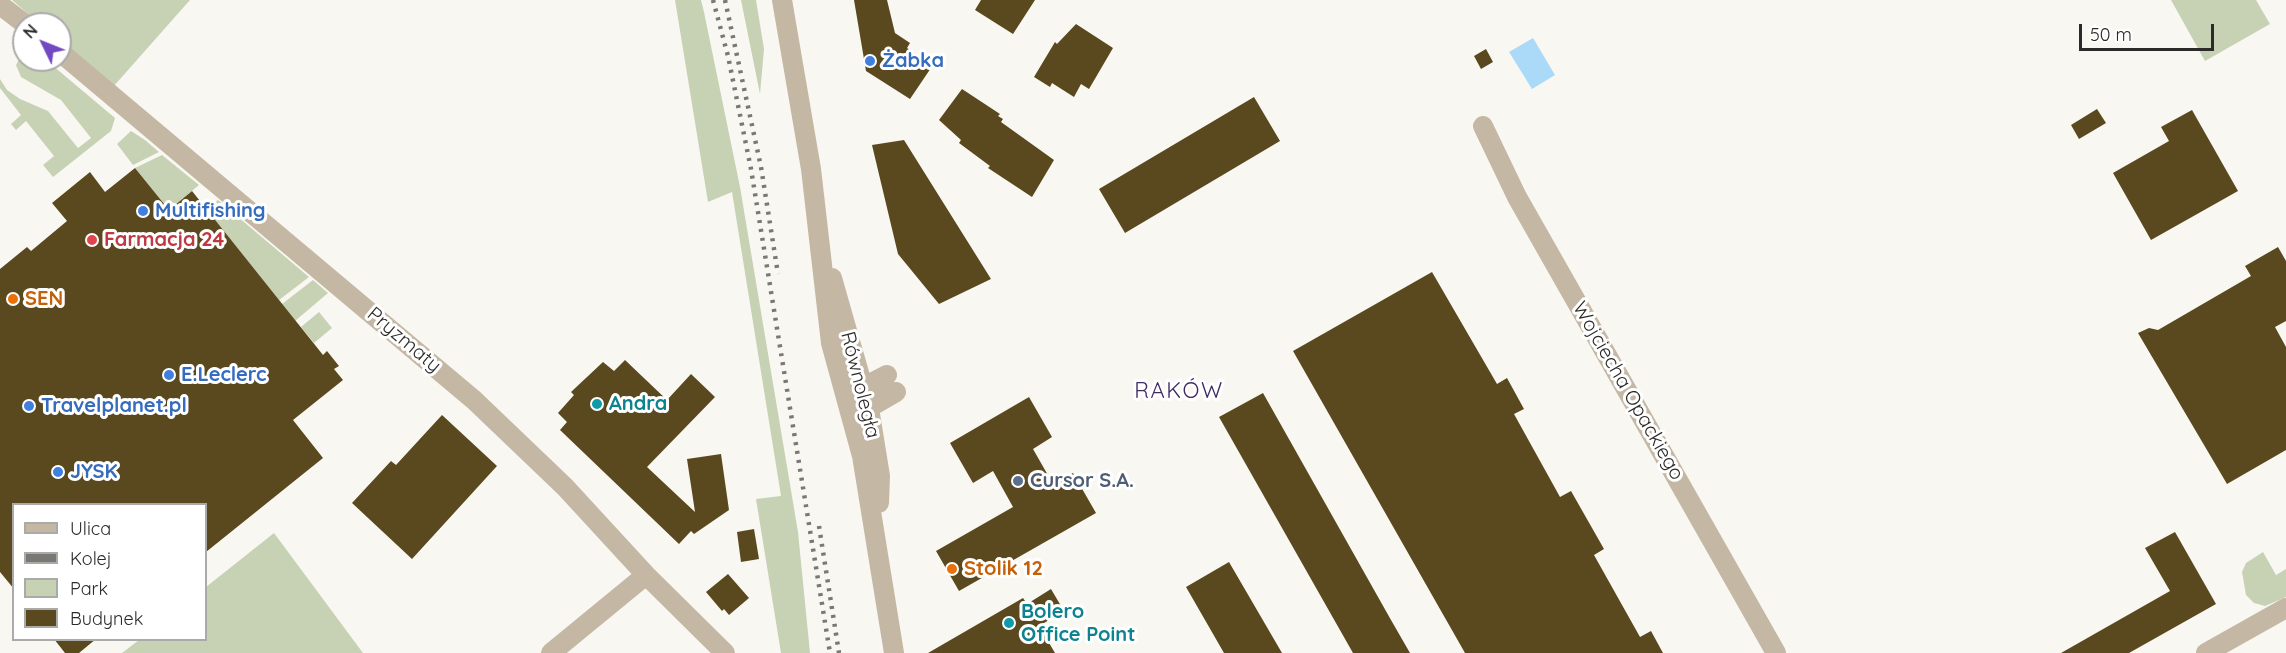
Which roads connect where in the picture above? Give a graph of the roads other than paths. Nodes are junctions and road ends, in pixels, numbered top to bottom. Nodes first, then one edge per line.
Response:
1 (782, 0) edge
2 (72, 62) edge
3 (1483, 126) dead end
4 (854, 392) junction
5 (861, 412) junction
6 (646, 575) junction
7 (2286, 608) edge
8 (551, 653) edge
9 (725, 653) edge
10 (894, 653) edge
11 (1776, 653) edge
12 (2206, 653) edge

1 - 4 street, Równoległa
2 - 6 street, Pryzmaty
3 - 11 street, Wojciecha Opackiego
4 - 5 street, Równoległa
4 - 5 street
5 - 10 street, Równoległa
6 - 8 street
6 - 9 street, Pryzmaty
7 - 12 street

